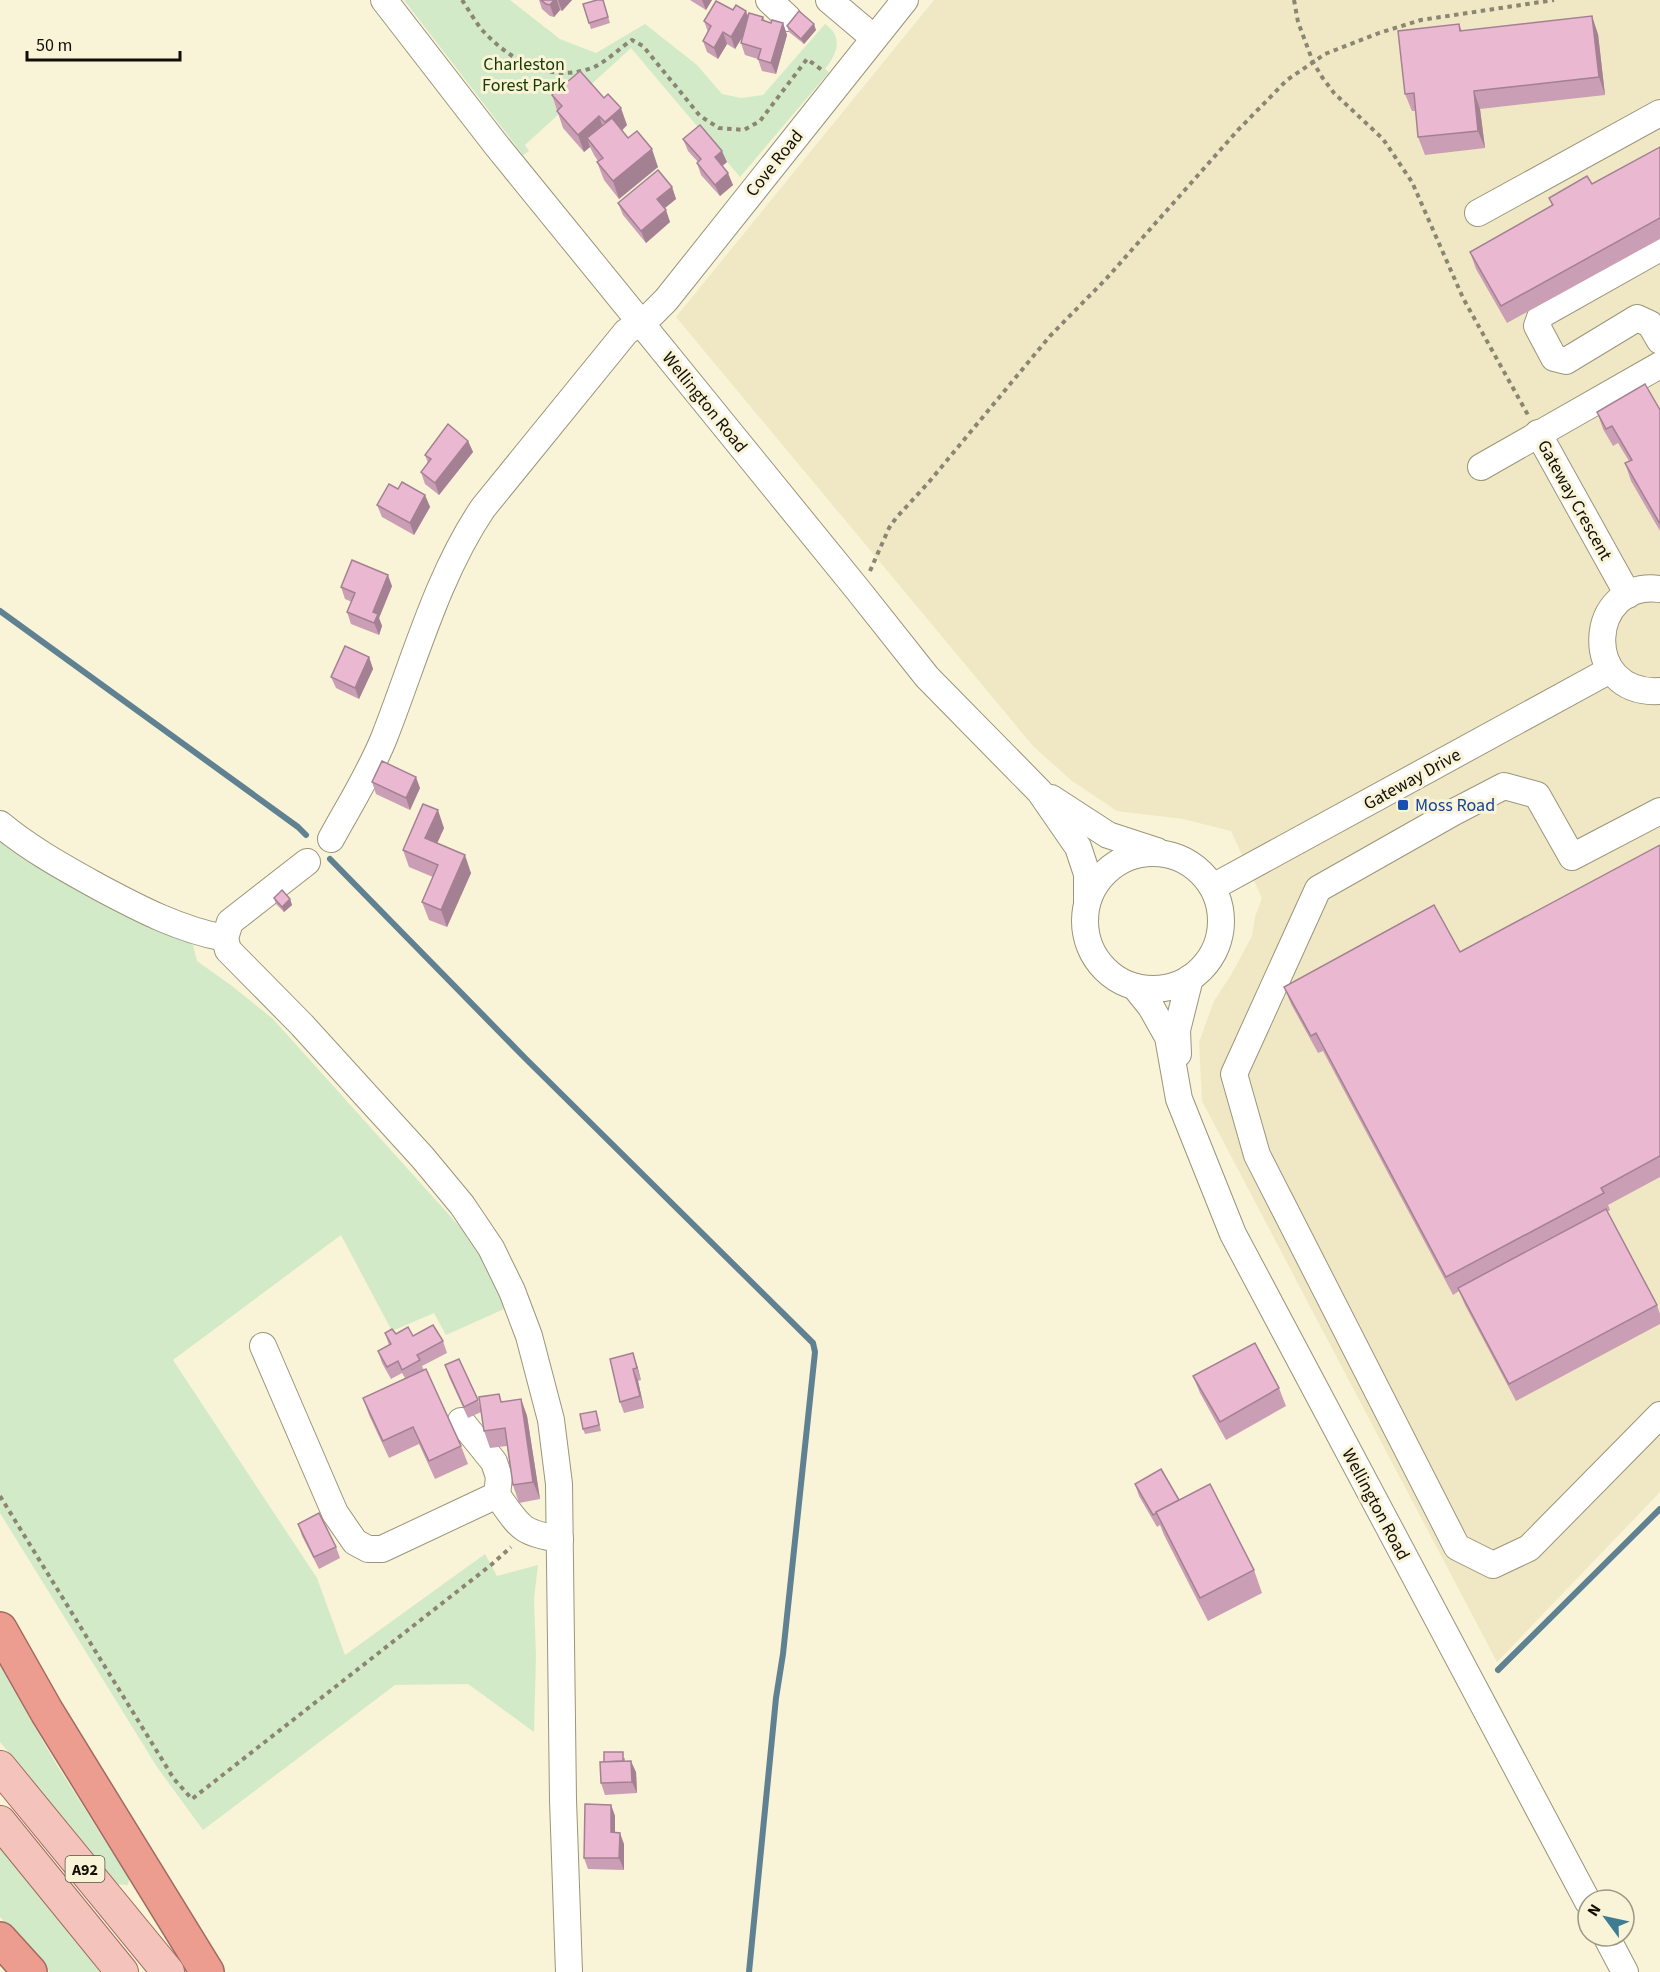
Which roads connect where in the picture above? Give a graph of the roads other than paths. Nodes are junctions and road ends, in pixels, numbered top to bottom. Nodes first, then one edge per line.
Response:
1 (384, 0) edge
2 (769, 0) edge
3 (829, 0) edge
4 (905, 0) edge
5 (788, 18) dead end
6 (874, 38) junction
7 (1660, 112) edge
8 (1478, 213) dead end
9 (1660, 248) edge
10 (640, 321) junction
11 (1657, 324) edge
12 (1660, 365) edge
13 (1538, 434) junction
14 (1481, 466) dead end
15 (1660, 589) edge
16 (1628, 594) junction
17 (1610, 670) junction
18 (1660, 691) edge
19 (1040, 792) junction
20 (1660, 811) edge
21 (0, 824) edge
22 (331, 839) dead end
23 (1161, 853) junction
24 (307, 862) dead end
25 (1213, 887) junction
26 (1087, 900) junction
27 (225, 938) junction
28 (1190, 978) junction
29 (1135, 987) junction
30 (1179, 1099) junction
31 (263, 1346) dead end
32 (1660, 1415) edge
33 (461, 1421) dead end
34 (497, 1495) junction
35 (560, 1539) junction
36 (0, 1629) edge
37 (0, 1767) edge
38 (0, 1822) edge
39 (151, 1879) junction
40 (1581, 1888) edge
41 (0, 1939) edge
42 (1612, 1948) edge
43 (30, 1972) edge
44 (122, 1972) edge
45 (168, 1972) edge
46 (207, 1972) edge
47 (222, 1972) edge
48 (569, 1972) edge
49 (1625, 1972) edge

1 - 10 street, Wellington Road
2 - 5 street
3 - 6 street
4 - 6 street, Cove Road
6 - 10 street, Cove Road
7 - 8 street
9 - 11 street
10 - 19 street, Wellington Road
10 - 22 street, Cove Road
12 - 13 street, Gateway Crescent
13 - 14 street
13 - 16 street, Gateway Crescent
15 - 16 street
16 - 17 street
17 - 18 street
17 - 25 street, Gateway Drive
19 - 23 street, Wellington Road
19 - 26 street, Wellington Road
20 - 32 street
21 - 27 street
23 - 25 street
23 - 26 street
24 - 27 street
25 - 28 street
26 - 29 street
27 - 35 street
28 - 29 street
28 - 30 street, Wellington Road
29 - 30 street, Wellington Road
30 - 40 street, Wellington Road
31 - 34 street
33 - 34 street
34 - 35 street
35 - 48 street
36 - 39 highway, A92
37 - 45 main road, A92
38 - 44 main road, A92
39 - 46 highway, A92
39 - 47 highway, A92
41 - 43 highway
42 - 49 street

